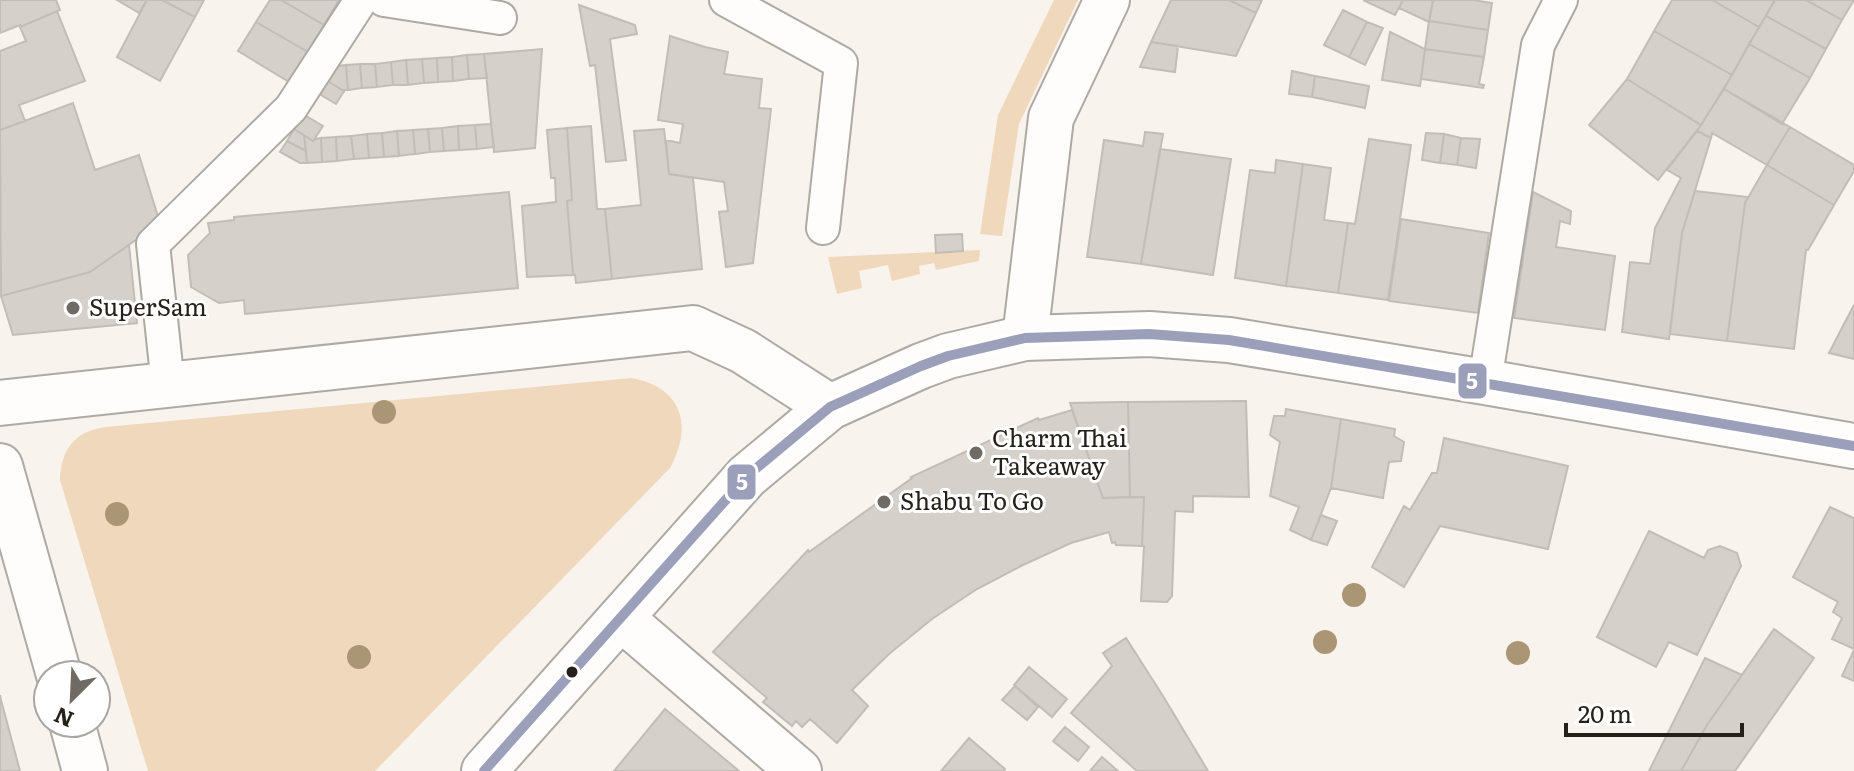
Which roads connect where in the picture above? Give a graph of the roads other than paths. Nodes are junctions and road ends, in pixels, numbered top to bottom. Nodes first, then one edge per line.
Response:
1 (361, 0) edge
2 (384, 0) edge
3 (726, 0) edge
4 (1107, 0) edge
5 (1561, 0) edge
6 (500, 18) dead end
7 (823, 228) dead end
8 (1025, 338) junction
9 (1485, 382) junction
10 (168, 385) junction
11 (0, 403) edge
12 (830, 407) junction
13 (1854, 446) edge
14 (0, 466) edge
15 (621, 618) junction
16 (54, 659) edge
17 (76, 739) edge
18 (85, 771) edge
19 (484, 771) edge
20 (799, 771) edge

1 - 10 lane
2 - 6 lane
3 - 7 lane
4 - 8 street
5 - 9 lane
8 - 9 street
8 - 12 street
9 - 13 street
10 - 11 street
10 - 12 street
12 - 15 street
14 - 16 street
15 - 19 street
15 - 20 street
17 - 18 street

